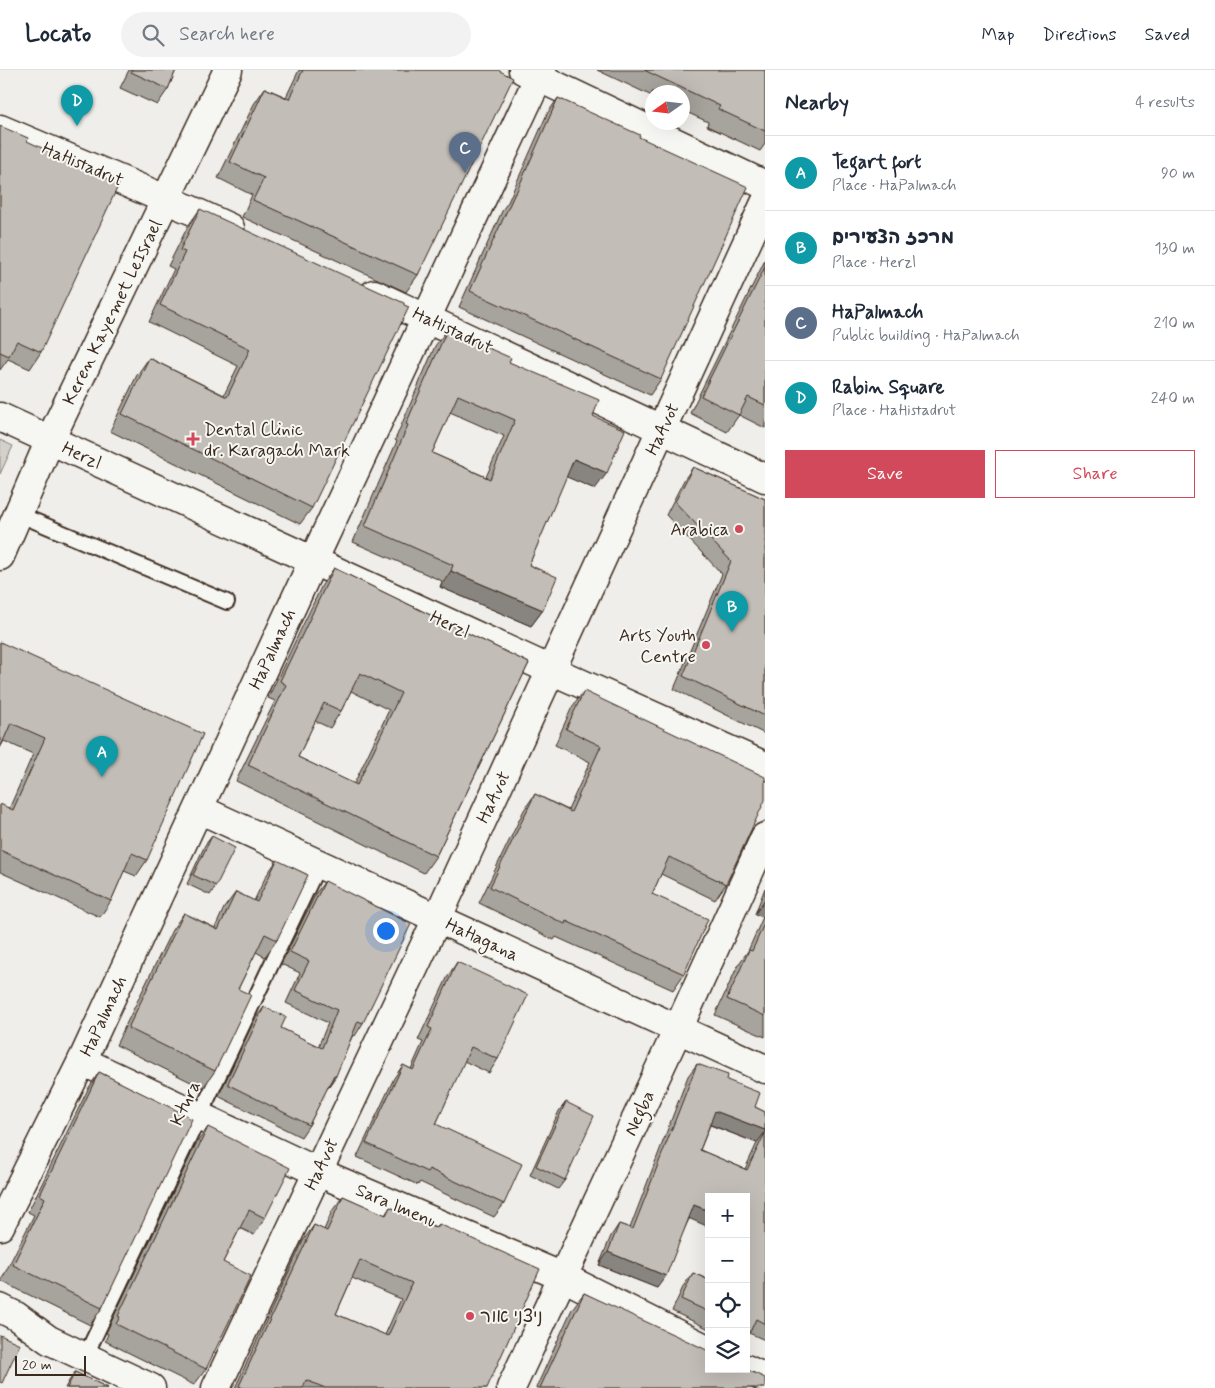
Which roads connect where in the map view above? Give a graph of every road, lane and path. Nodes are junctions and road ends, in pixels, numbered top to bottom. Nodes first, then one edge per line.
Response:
1 (228, 70) edge
2 (535, 73) edge
3 (0, 129) edge
4 (765, 185) edge
5 (166, 199) junction
6 (765, 203) edge
7 (252, 239) edge
8 (348, 282) edge
9 (426, 318) junction
10 (0, 417) edge
11 (661, 429) junction
12 (50, 440) junction
13 (765, 478) edge
14 (18, 514) junction
15 (0, 556) edge
16 (313, 561) junction
17 (227, 602) dead end
18 (551, 670) junction
19 (765, 766) edge
20 (199, 809) junction
21 (765, 837) edge
22 (319, 864) junction
23 (437, 919) junction
24 (678, 1029) junction
25 (82, 1062) junction
26 (765, 1069) edge
27 (199, 1116) junction
28 (318, 1172) junction
29 (0, 1226) edge
30 (563, 1277) junction
31 (0, 1308) edge
32 (0, 1328) edge
33 (49, 1340) junction
34 (705, 1348) edge
35 (85, 1357) junction
36 (750, 1371) edge
37 (765, 1378) edge
38 (151, 1388) edge
39 (216, 1388) edge
40 (511, 1388) edge

1 - 5 street, Keren Kayemet LeIsrael
2 - 4 street
2 - 9 street, HaPalmach
3 - 5 street, HaHistadrut
5 - 7 street, HaHistadrut
5 - 12 street, Keren Kayemet LeIsrael
6 - 11 street, HaAvot
8 - 9 street, HaHistadrut
9 - 11 street, HaHistadrut
9 - 16 street, HaPalmach
10 - 12 street, Herzl
11 - 13 street, HaHistadrut
11 - 18 street, HaAvot
12 - 14 street, Keren Kayemet LeIsrael
12 - 16 street, Herzl
14 - 15 street, Keren Kayemet LeIsrael
14 - 17 lane
16 - 18 street, Herzl
16 - 20 street, HaPalmach
18 - 19 street, Herzl
18 - 23 street, HaAvot
20 - 22 street, HaHagana
20 - 25 street, HaPalmach
21 - 24 street, Negba
22 - 23 street, HaHagana
22 - 27 lane, Ktura
23 - 24 street, HaHagana
23 - 28 street, HaAvot
24 - 26 street, HaHagana
24 - 30 street, Negba
25 - 27 street, Sara Imenu
25 - 29 street, HaPalmach
27 - 28 street, Sara Imenu
27 - 35 lane, Ktura
28 - 30 street, Sara Imenu
28 - 39 street, HaAvot
30 - 34 street, Sara Imenu
30 - 40 street, Negba
31 - 33 street
32 - 33 street
33 - 35 street
35 - 38 street
36 - 37 street

